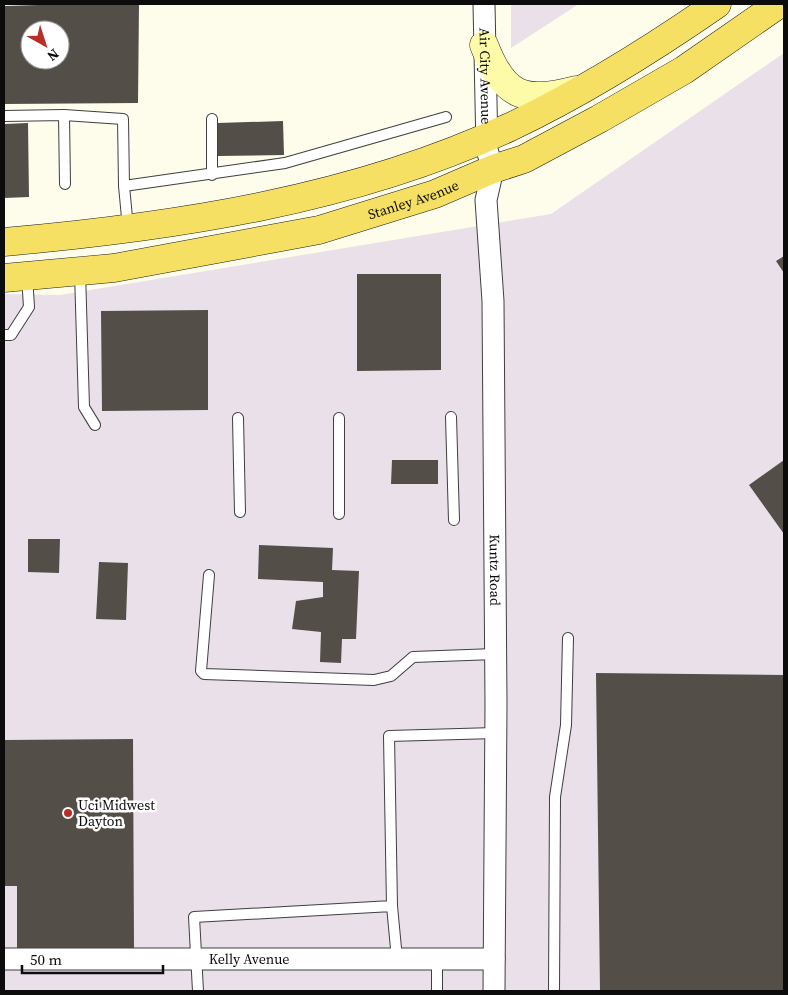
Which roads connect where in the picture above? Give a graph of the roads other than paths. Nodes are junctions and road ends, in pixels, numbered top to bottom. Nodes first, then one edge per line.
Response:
1 (484, 4) edge
2 (717, 4) edge
3 (779, 4) edge
4 (484, 45) junction
5 (582, 89) junction
6 (64, 115) junction
7 (4, 116) edge
8 (446, 117) dead end
9 (212, 118) dead end
10 (489, 152) junction
11 (212, 175) junction
12 (65, 184) dead end
13 (124, 186) junction
14 (128, 229) junction
15 (4, 242) edge
16 (80, 271) junction
17 (15, 277) edge
18 (4, 335) edge
19 (452, 417) dead end
20 (238, 418) dead end
21 (339, 418) dead end
22 (95, 425) dead end
23 (240, 512) dead end
24 (339, 514) dead end
25 (454, 520) dead end
26 (209, 575) dead end
27 (568, 638) dead end
28 (495, 654) junction
29 (496, 733) junction
30 (392, 906) junction
31 (4, 959) edge
32 (197, 959) junction
33 (397, 959) junction
34 (437, 959) junction
35 (494, 959) junction
36 (198, 991) edge
37 (437, 991) edge
38 (494, 991) edge
39 (554, 991) edge

1 - 4 street, Air City Avenue
2 - 5 main road, Stanley Avenue
3 - 10 main road, Stanley Avenue
4 - 5 main road
4 - 10 street, Air City Avenue
5 - 10 main road, Stanley Avenue
6 - 7 lane
6 - 12 lane
6 - 13 lane
8 - 11 lane
9 - 11 lane
10 - 14 main road, Stanley Avenue
10 - 16 main road, Stanley Avenue
10 - 28 street, Kuntz Road
11 - 13 lane
13 - 14 lane
14 - 15 main road, Stanley Avenue
16 - 17 main road, Stanley Avenue
16 - 22 lane
17 - 18 lane
19 - 25 lane
20 - 23 lane
21 - 24 lane
26 - 28 lane
27 - 39 lane
28 - 29 street, Kuntz Road
29 - 30 lane
29 - 35 street, Kuntz Road
30 - 32 lane
30 - 33 lane
31 - 32 street, Kelly Avenue
32 - 33 street, Kelly Avenue
32 - 36 lane
33 - 34 street, Kelly Avenue
34 - 35 street, Kelly Avenue
34 - 37 lane
35 - 38 street, Kuntz Road

